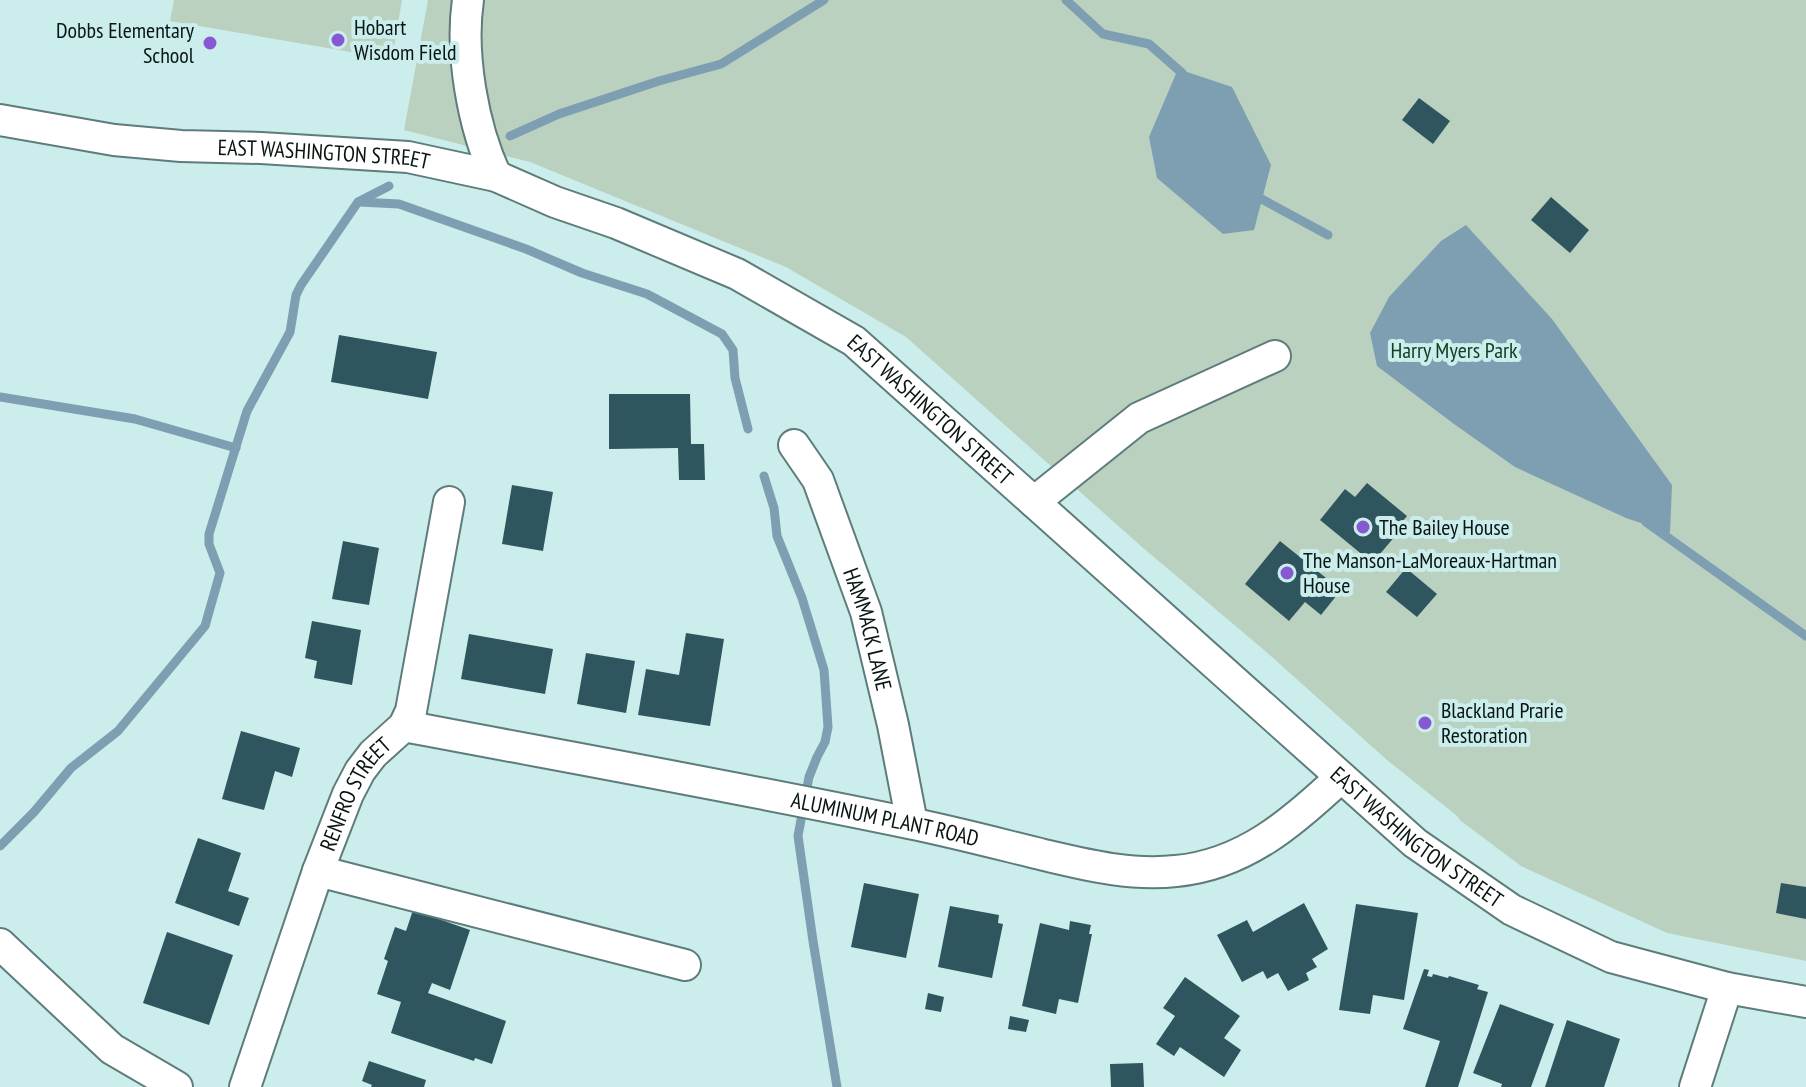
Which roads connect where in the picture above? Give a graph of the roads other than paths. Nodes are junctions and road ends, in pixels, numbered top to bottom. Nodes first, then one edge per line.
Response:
1 (468, 0) edge
2 (0, 120) edge
3 (496, 176) junction
4 (1275, 356) dead end
5 (794, 445) dead end
6 (449, 502) dead end
7 (1034, 502) junction
8 (404, 726) junction
9 (1340, 778) junction
10 (912, 823) junction
11 (318, 871) junction
12 (0, 944) edge
13 (685, 965) dead end
14 (1727, 988) junction
15 (1806, 1002) edge
16 (177, 1087) edge
17 (245, 1087) edge
18 (1695, 1087) edge

1 - 3 street
2 - 3 street, EAST WASHINGTON STREET
3 - 7 street, EAST WASHINGTON STREET
4 - 7 street
5 - 10 street, HAMMACK LANE
6 - 8 street, RENFRO STREET
7 - 9 street, EAST WASHINGTON STREET
8 - 10 street, ALUMINUM PLANT ROAD
8 - 11 street, RENFRO STREET
9 - 10 street, ALUMINUM PLANT ROAD
9 - 14 street, EAST WASHINGTON STREET
11 - 13 street
11 - 17 street, RENFRO STREET
12 - 16 street
14 - 15 street
14 - 18 street

